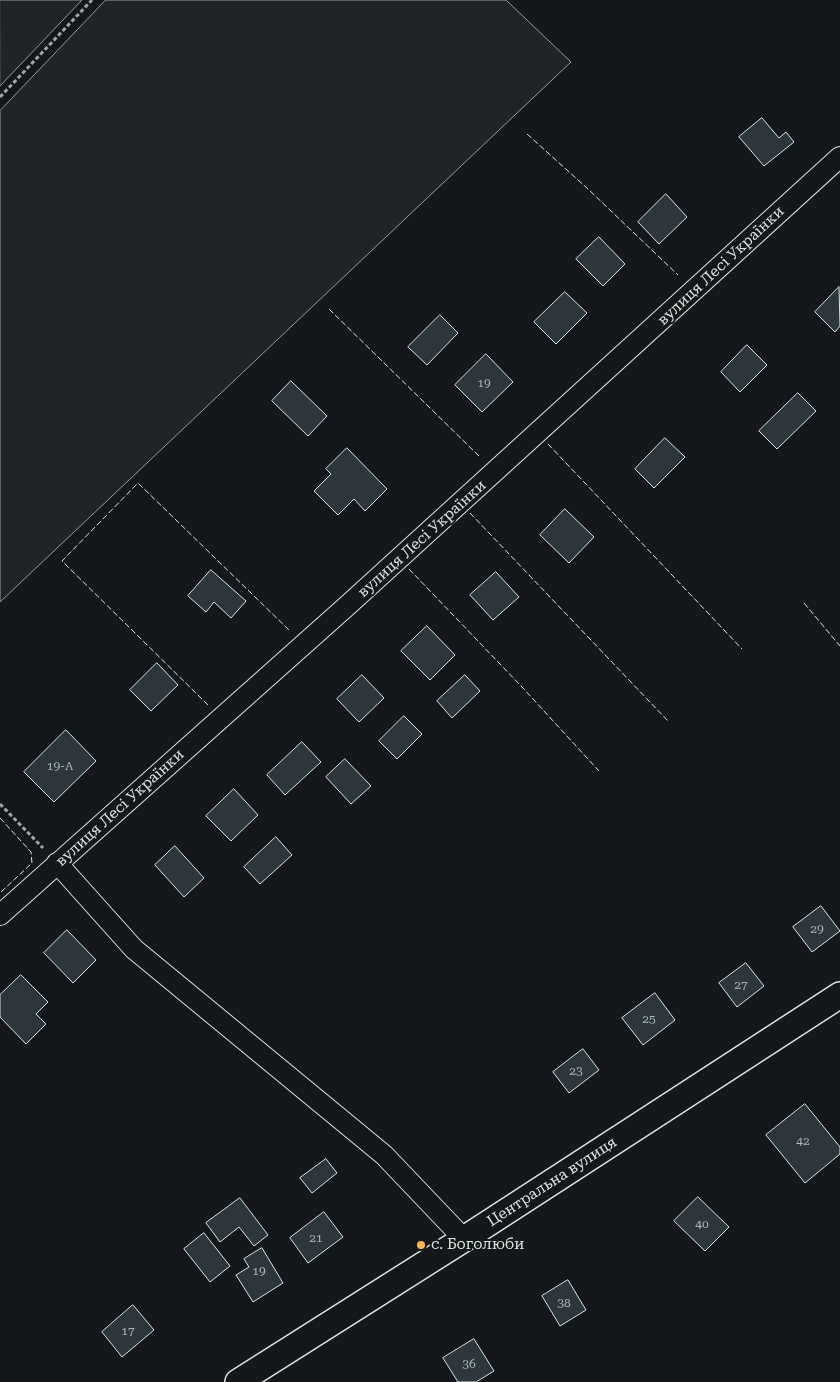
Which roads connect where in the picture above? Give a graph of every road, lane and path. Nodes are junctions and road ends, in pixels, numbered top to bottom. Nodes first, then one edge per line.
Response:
1 (92, 0) edge
2 (0, 96) edge
3 (840, 157) edge
4 (0, 804) edge
5 (57, 863) junction
6 (0, 915) edge
7 (840, 996) edge
8 (464, 1239) junction
9 (238, 1382) edge

1 - 2 path
3 - 5 street, вулиця Лесі Українки
4 - 5 path
5 - 6 street, вулиця Лесі Українки
5 - 8 street
7 - 8 street, Центральна вулиця
8 - 9 street, Центральна вулиця

